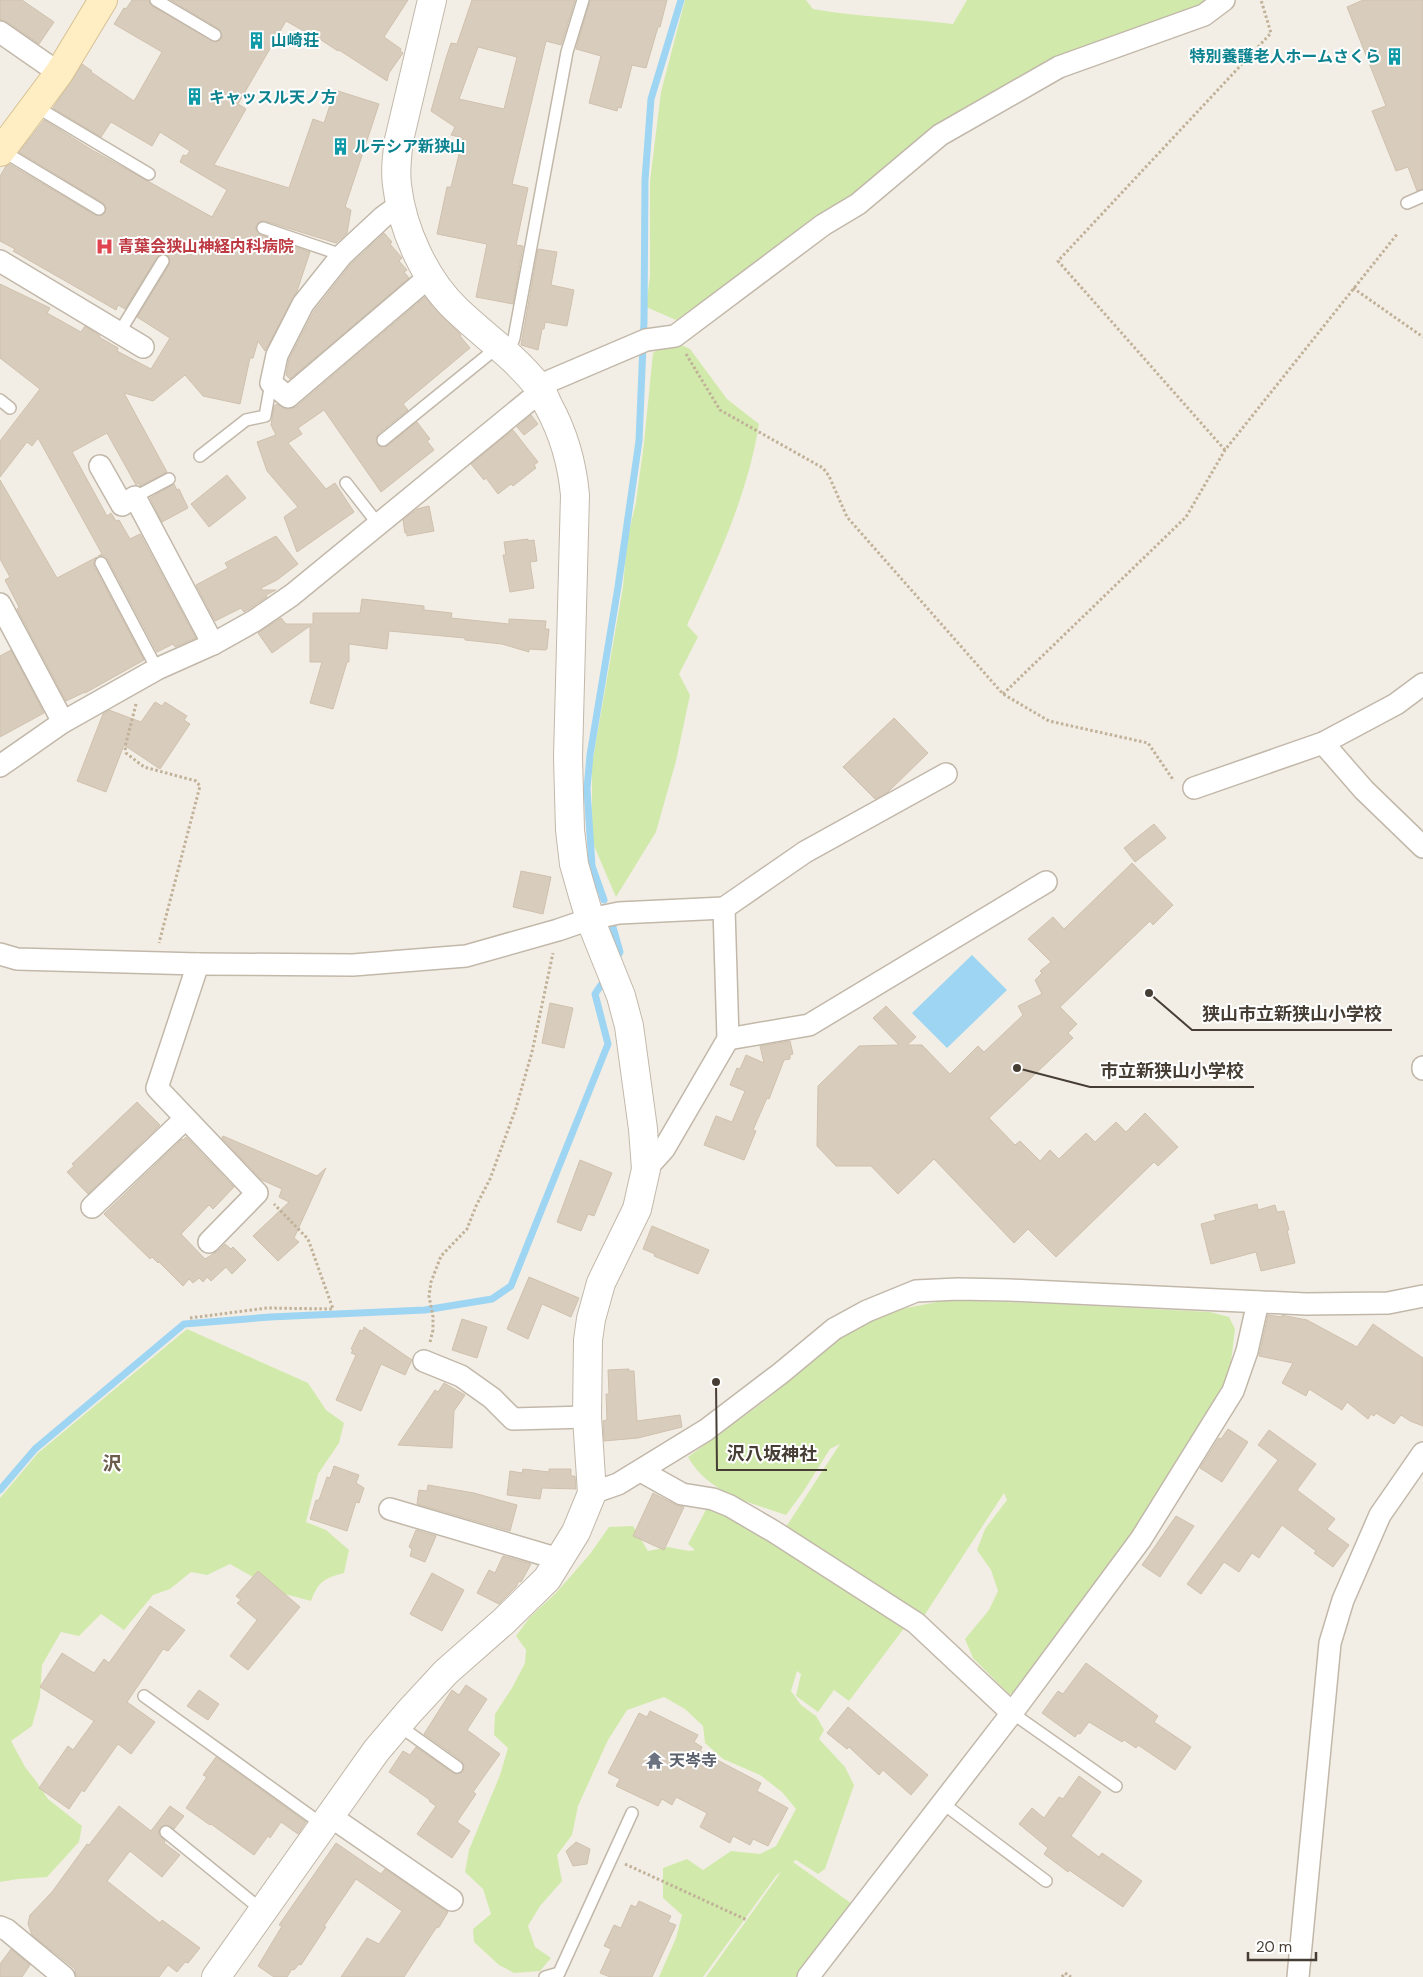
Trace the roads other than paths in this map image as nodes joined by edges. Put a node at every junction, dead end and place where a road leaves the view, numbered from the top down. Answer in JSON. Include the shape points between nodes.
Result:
{"nodes":[{"id":1,"x":103,"y":0,"type":"edge"},
{"id":2,"x":156,"y":0,"type":"edge"},
{"id":3,"x":432,"y":0,"type":"edge"},
{"id":4,"x":583,"y":0,"type":"edge"},
{"id":5,"x":1224,"y":0,"type":"edge"},
{"id":6,"x":0,"y":32,"type":"edge"},
{"id":7,"x":215,"y":35,"type":"dead end"},
{"id":8,"x":59,"y":73,"type":"junction"},
{"id":9,"x":35,"y":106,"type":"junction"},
{"id":10,"x":4,"y":141,"type":"edge"},
{"id":11,"x":149,"y":174,"type":"dead end"},
{"id":12,"x":1423,"y":196,"type":"edge"},
{"id":13,"x":1407,"y":203,"type":"dead end"},
{"id":14,"x":401,"y":204,"type":"junction"},
{"id":15,"x":99,"y":209,"type":"dead end"},
{"id":16,"x":263,"y":228,"type":"dead end"},
{"id":17,"x":342,"y":255,"type":"junction"},
{"id":18,"x":0,"y":261,"type":"edge"},
{"id":19,"x":162,"y":262,"type":"dead end"},
{"id":20,"x":429,"y":277,"type":"junction"},
{"id":21,"x":119,"y":332,"type":"junction"},
{"id":22,"x":143,"y":346,"type":"dead end"},
{"id":23,"x":504,"y":350,"type":"junction"},
{"id":24,"x":271,"y":383,"type":"junction"},
{"id":25,"x":540,"y":388,"type":"junction"},
{"id":26,"x":0,"y":400,"type":"edge"},
{"id":27,"x":10,"y":408,"type":"dead end"},
{"id":28,"x":383,"y":440,"type":"dead end"},
{"id":29,"x":200,"y":456,"type":"dead end"},
{"id":30,"x":100,"y":466,"type":"dead end"},
{"id":31,"x":169,"y":479,"type":"dead end"},
{"id":32,"x":346,"y":483,"type":"dead end"},
{"id":33,"x":136,"y":497,"type":"junction"},
{"id":34,"x":378,"y":524,"type":"junction"},
{"id":35,"x":101,"y":563,"type":"dead end"},
{"id":36,"x":0,"y":604,"type":"edge"},
{"id":37,"x":214,"y":644,"type":"junction"},
{"id":38,"x":158,"y":669,"type":"junction"},
{"id":39,"x":1423,"y":684,"type":"edge"},
{"id":40,"x":63,"y":722,"type":"junction"},
{"id":41,"x":1323,"y":743,"type":"junction"},
{"id":42,"x":0,"y":766,"type":"edge"},
{"id":43,"x":946,"y":774,"type":"dead end"},
{"id":44,"x":1194,"y":788,"type":"road end"},
{"id":45,"x":1423,"y":847,"type":"edge"},
{"id":46,"x":1046,"y":882,"type":"dead end"},
{"id":47,"x":724,"y":908,"type":"junction"},
{"id":48,"x":590,"y":919,"type":"junction"},
{"id":49,"x":0,"y":954,"type":"edge"},
{"id":50,"x":198,"y":964,"type":"junction"},
{"id":51,"x":728,"y":1039,"type":"junction"},
{"id":52,"x":185,"y":1119,"type":"junction"},
{"id":53,"x":646,"y":1169,"type":"junction"},
{"id":54,"x":92,"y":1207,"type":"dead end"},
{"id":55,"x":209,"y":1242,"type":"dead end"},
{"id":56,"x":1423,"y":1296,"type":"edge"},
{"id":57,"x":1258,"y":1302,"type":"junction"},
{"id":58,"x":424,"y":1361,"type":"dead end"},
{"id":59,"x":587,"y":1417,"type":"junction"},
{"id":60,"x":1423,"y":1453,"type":"edge"},
{"id":61,"x":641,"y":1471,"type":"junction"},
{"id":62,"x":592,"y":1493,"type":"junction"},
{"id":63,"x":390,"y":1509,"type":"dead end"},
{"id":64,"x":559,"y":1559,"type":"junction"},
{"id":65,"x":144,"y":1696,"type":"dead end"},
{"id":66,"x":1012,"y":1713,"type":"junction"},
{"id":67,"x":398,"y":1725,"type":"junction"},
{"id":68,"x":457,"y":1767,"type":"dead end"},
{"id":69,"x":1116,"y":1786,"type":"dead end"},
{"id":70,"x":941,"y":1802,"type":"junction"},
{"id":71,"x":632,"y":1813,"type":"dead end"},
{"id":72,"x":327,"y":1820,"type":"junction"},
{"id":73,"x":166,"y":1832,"type":"dead end"},
{"id":74,"x":1046,"y":1881,"type":"dead end"},
{"id":75,"x":452,"y":1900,"type":"dead end"},
{"id":76,"x":263,"y":1911,"type":"junction"},
{"id":77,"x":0,"y":1927,"type":"edge"},
{"id":78,"x":64,"y":1977,"type":"edge"},
{"id":79,"x":216,"y":1977,"type":"edge"},
{"id":80,"x":545,"y":1977,"type":"edge"},
{"id":81,"x":808,"y":1977,"type":"edge"},
{"id":82,"x":1298,"y":1977,"type":"edge"}],
"edges":[{"from":1,"to":8,"type":"main road"},
{"from":2,"to":7,"type":"lane"},
{"from":3,"to":14,"type":"street","via":[[399,140],[396,178]]},
{"from":4,"to":23,"type":"lane","via":[[567,52],[514,338]]},
{"from":5,"to":25,"type":"street","via":[[1204,15],[1059,67],[940,135],[858,204],[823,225],[675,336],[646,340]]},
{"from":6,"to":8,"type":"street"},
{"from":8,"to":9,"type":"main road"},
{"from":9,"to":10,"type":"main road"},
{"from":9,"to":11,"type":"lane"},
{"from":10,"to":15,"type":"lane"},
{"from":12,"to":13,"type":"lane"},
{"from":14,"to":17,"type":"street"},
{"from":14,"to":20,"type":"street","via":[[410,238]]},
{"from":16,"to":17,"type":"lane"},
{"from":17,"to":24,"type":"street","via":[[303,304],[278,355]]},
{"from":18,"to":21,"type":"street"},
{"from":19,"to":21,"type":"lane"},
{"from":20,"to":23,"type":"street","via":[[456,309]]},
{"from":20,"to":24,"type":"street","via":[[288,397]]},
{"from":21,"to":22,"type":"street"},
{"from":23,"to":25,"type":"street"},
{"from":23,"to":28,"type":"lane"},
{"from":24,"to":29,"type":"lane","via":[[265,416],[246,420]]},
{"from":25,"to":34,"type":"street"},
{"from":25,"to":48,"type":"street","via":[[566,443],[575,495],[568,757],[570,830],[574,864]]},
{"from":26,"to":27,"type":"lane"},
{"from":30,"to":33,"type":"street","via":[[122,504]]},
{"from":31,"to":33,"type":"lane"},
{"from":32,"to":34,"type":"lane"},
{"from":33,"to":37,"type":"street"},
{"from":34,"to":37,"type":"street","via":[[292,595]]},
{"from":35,"to":38,"type":"lane"},
{"from":36,"to":40,"type":"street"},
{"from":37,"to":38,"type":"street"},
{"from":38,"to":40,"type":"street"},
{"from":39,"to":41,"type":"street","via":[[1396,704]]},
{"from":40,"to":42,"type":"street"},
{"from":41,"to":44,"type":"street"},
{"from":41,"to":45,"type":"street","via":[[1364,790]]},
{"from":43,"to":47,"type":"street","via":[[805,852]]},
{"from":46,"to":51,"type":"street","via":[[808,1025]]},
{"from":47,"to":48,"type":"street","via":[[619,913]]},
{"from":47,"to":51,"type":"street"},
{"from":48,"to":50,"type":"street","via":[[466,956],[352,965]]},
{"from":48,"to":53,"type":"street","via":[[618,988],[628,1026]]},
{"from":49,"to":50,"type":"street","via":[[17,960]]},
{"from":50,"to":52,"type":"street","via":[[156,1088]]},
{"from":51,"to":53,"type":"street","via":[[664,1149]]},
{"from":52,"to":54,"type":"street"},
{"from":52,"to":55,"type":"street","via":[[257,1193]]},
{"from":53,"to":59,"type":"street","via":[[637,1208],[601,1283],[591,1319]]},
{"from":56,"to":57,"type":"street","via":[[1388,1303]]},
{"from":57,"to":61,"type":"street","via":[[1009,1290],[916,1290],[834,1329],[706,1430]]},
{"from":57,"to":66,"type":"street","via":[[1247,1351],[1233,1391],[1140,1539]]},
{"from":58,"to":59,"type":"street","via":[[461,1376],[514,1419]]},
{"from":59,"to":62,"type":"street"},
{"from":60,"to":82,"type":"street","via":[[1380,1515],[1343,1600],[1330,1643]]},
{"from":61,"to":62,"type":"street"},
{"from":61,"to":66,"type":"street","via":[[682,1494],[713,1499],[730,1506],[916,1623]]},
{"from":62,"to":64,"type":"street","via":[[576,1532]]},
{"from":63,"to":64,"type":"street"},
{"from":64,"to":67,"type":"street","via":[[547,1580],[446,1672]]},
{"from":65,"to":72,"type":"lane"},
{"from":66,"to":69,"type":"lane"},
{"from":66,"to":70,"type":"street"},
{"from":67,"to":68,"type":"lane"},
{"from":67,"to":72,"type":"street"},
{"from":70,"to":74,"type":"lane"},
{"from":70,"to":81,"type":"street"},
{"from":71,"to":80,"type":"lane","via":[[559,1973]]},
{"from":72,"to":75,"type":"street"},
{"from":72,"to":76,"type":"street"},
{"from":73,"to":76,"type":"lane"},
{"from":76,"to":79,"type":"street"},
{"from":77,"to":78,"type":"street"}]}
